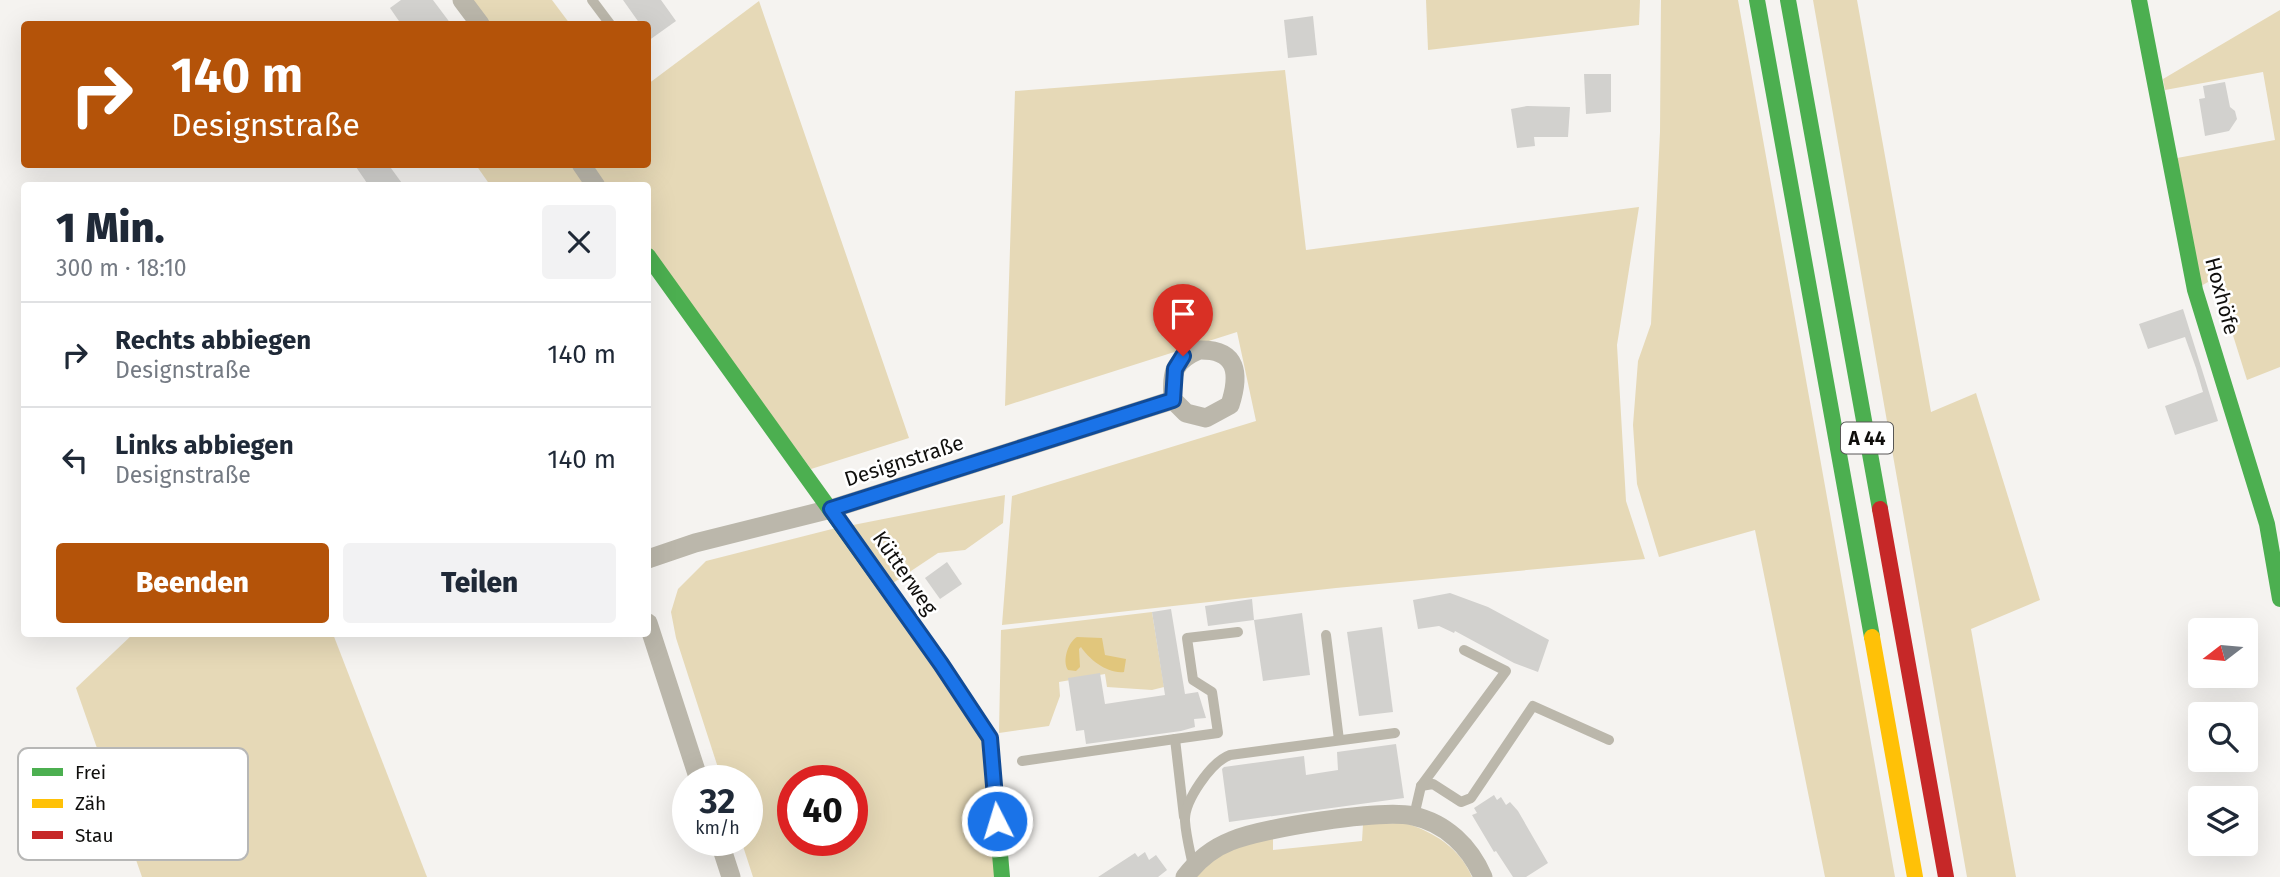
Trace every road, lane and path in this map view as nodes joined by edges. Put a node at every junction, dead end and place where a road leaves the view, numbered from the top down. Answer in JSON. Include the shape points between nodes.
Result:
{"nodes":[{"id":1,"x":462,"y":0,"type":"edge"},
{"id":2,"x":592,"y":0,"type":"edge"},
{"id":3,"x":1757,"y":0,"type":"edge"},
{"id":4,"x":1788,"y":0,"type":"edge"},
{"id":5,"x":2139,"y":0,"type":"edge"},
{"id":6,"x":478,"y":21,"type":"edge"},
{"id":7,"x":608,"y":21,"type":"edge"},
{"id":8,"x":651,"y":260,"type":"edge"},
{"id":9,"x":1173,"y":400,"type":"dead end"},
{"id":10,"x":831,"y":509,"type":"junction"},
{"id":11,"x":651,"y":558,"type":"edge"},
{"id":12,"x":2280,"y":599,"type":"edge"},
{"id":13,"x":651,"y":632,"type":"edge"},
{"id":14,"x":1238,"y":632,"type":"dead end"},
{"id":15,"x":1326,"y":635,"type":"dead end"},
{"id":16,"x":1465,"y":650,"type":"dead end"},
{"id":17,"x":1395,"y":733,"type":"dead end"},
{"id":18,"x":1175,"y":739,"type":"junction"},
{"id":19,"x":1339,"y":740,"type":"junction"},
{"id":20,"x":1609,"y":740,"type":"dead end"},
{"id":21,"x":1022,"y":761,"type":"dead end"},
{"id":22,"x":694,"y":765,"type":"edge"},
{"id":23,"x":1421,"y":786,"type":"junction"},
{"id":24,"x":1414,"y":816,"type":"junction"},
{"id":25,"x":1184,"y":818,"type":"junction"},
{"id":26,"x":724,"y":856,"type":"edge"},
{"id":27,"x":1189,"y":872,"type":"edge"},
{"id":28,"x":731,"y":877,"type":"edge"},
{"id":29,"x":1002,"y":877,"type":"edge"},
{"id":30,"x":1483,"y":877,"type":"edge"},
{"id":31,"x":1915,"y":877,"type":"edge"},
{"id":32,"x":1946,"y":877,"type":"edge"}],
"edges":[{"from":1,"to":6,"type":"street"},
{"from":2,"to":7,"type":"lane"},
{"from":3,"to":31,"type":"main road","number":"A 44"},
{"from":4,"to":32,"type":"main road","number":"A 44"},
{"from":5,"to":12,"type":"main road","name":"Hoxhöfe","via":[[2195,290],[2267,524]]},
{"from":8,"to":10,"type":"main road","name":"Kütterweg"},
{"from":9,"to":10,"type":"street","name":"Designstraße"},
{"from":10,"to":11,"type":"street","name":"Designstraße"},
{"from":10,"to":29,"type":"main road","name":"Kütterweg","via":[[990,738]]},
{"from":13,"to":22,"type":"street"},
{"from":14,"to":18,"type":"lane","via":[[1187,638],[1193,680],[1212,692],[1218,733]]},
{"from":15,"to":19,"type":"lane"},
{"from":16,"to":23,"type":"lane","via":[[1506,671]]},
{"from":17,"to":19,"type":"lane"},
{"from":18,"to":21,"type":"lane"},
{"from":18,"to":25,"type":"lane"},
{"from":19,"to":25,"type":"lane","via":[[1218,759],[1201,780]]},
{"from":20,"to":23,"type":"lane","via":[[1533,706],[1471,798],[1461,802],[1433,784]]},
{"from":23,"to":24,"type":"lane"},
{"from":24,"to":27,"type":"street","via":[[1387,814],[1254,833],[1229,842]]},
{"from":24,"to":30,"type":"street","via":[[1449,832],[1474,855]]},
{"from":25,"to":27,"type":"lane"},
{"from":26,"to":28,"type":"street"}]}
